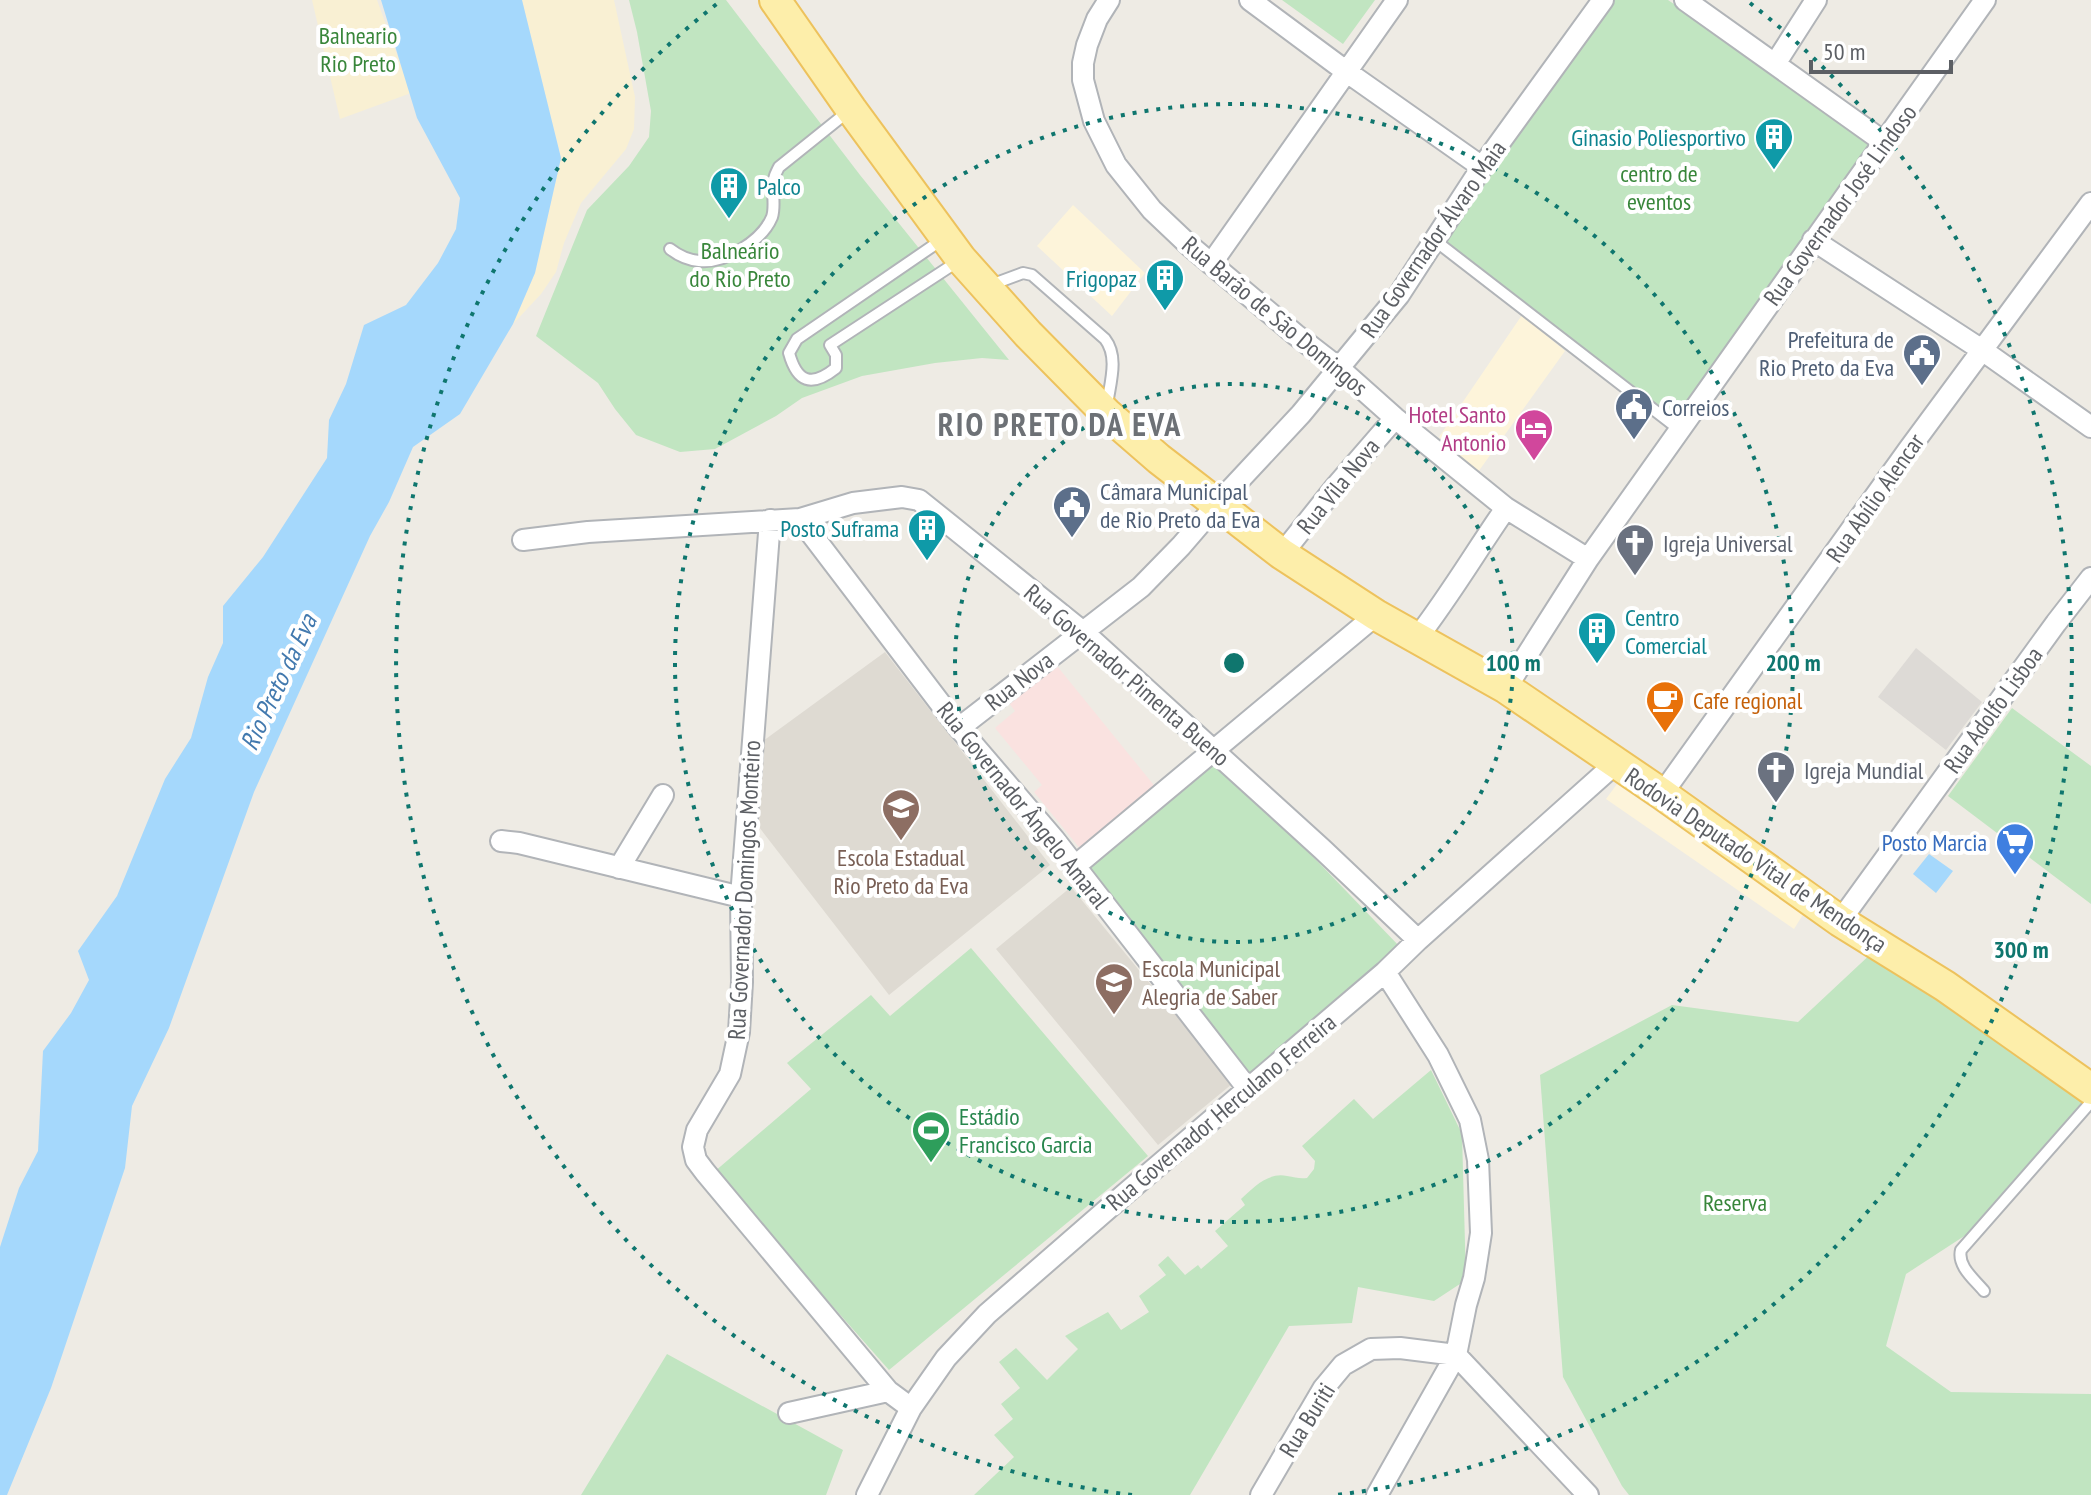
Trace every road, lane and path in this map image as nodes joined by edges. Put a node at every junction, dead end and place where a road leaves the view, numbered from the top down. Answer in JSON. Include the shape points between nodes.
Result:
{"nodes":[{"id":1,"x":775,"y":0,"type":"edge"},
{"id":2,"x":1109,"y":0,"type":"edge"},
{"id":3,"x":1250,"y":0,"type":"edge"},
{"id":4,"x":1397,"y":0,"type":"edge"},
{"id":5,"x":1603,"y":0,"type":"edge"},
{"id":6,"x":1685,"y":0,"type":"edge"},
{"id":7,"x":1816,"y":0,"type":"edge"},
{"id":8,"x":1985,"y":0,"type":"edge"},
{"id":9,"x":1775,"y":64,"type":"junction"},
{"id":10,"x":1347,"y":72,"type":"junction"},
{"id":11,"x":851,"y":109,"type":"junction"},
{"id":12,"x":1884,"y":142,"type":"junction"},
{"id":13,"x":1482,"y":167,"type":"junction"},
{"id":14,"x":2091,"y":203,"type":"edge"},
{"id":15,"x":1433,"y":239,"type":"junction"},
{"id":16,"x":1813,"y":240,"type":"junction"},
{"id":17,"x":953,"y":248,"type":"junction"},
{"id":18,"x":670,"y":249,"type":"dead end"},
{"id":19,"x":1211,"y":264,"type":"junction"},
{"id":20,"x":986,"y":286,"type":"junction"},
{"id":21,"x":1982,"y":350,"type":"junction"},
{"id":22,"x":1340,"y":369,"type":"junction"},
{"id":23,"x":1106,"y":413,"type":"junction"},
{"id":24,"x":1395,"y":418,"type":"junction"},
{"id":25,"x":2091,"y":427,"type":"edge"},
{"id":26,"x":1680,"y":430,"type":"junction"},
{"id":27,"x":1218,"y":503,"type":"junction"},
{"id":28,"x":1506,"y":508,"type":"junction"},
{"id":29,"x":800,"y":519,"type":"junction"},
{"id":30,"x":770,"y":520,"type":"junction"},
{"id":31,"x":523,"y":540,"type":"dead end"},
{"id":32,"x":1282,"y":554,"type":"junction"},
{"id":33,"x":1588,"y":559,"type":"junction"},
{"id":34,"x":2091,"y":578,"type":"edge"},
{"id":35,"x":1376,"y":615,"type":"junction"},
{"id":36,"x":1082,"y":631,"type":"junction"},
{"id":37,"x":1417,"y":638,"type":"junction"},
{"id":38,"x":1506,"y":688,"type":"junction"},
{"id":39,"x":959,"y":728,"type":"junction"},
{"id":40,"x":1215,"y":751,"type":"junction"},
{"id":41,"x":1616,"y":763,"type":"junction"},
{"id":42,"x":1662,"y":794,"type":"junction"},
{"id":43,"x":663,"y":795,"type":"dead end"},
{"id":44,"x":501,"y":841,"type":"dead end"},
{"id":45,"x":1074,"y":867,"type":"junction"},
{"id":46,"x":619,"y":868,"type":"junction"},
{"id":47,"x":741,"y":897,"type":"junction"},
{"id":48,"x":1840,"y":921,"type":"junction"},
{"id":49,"x":1418,"y":940,"type":"junction"},
{"id":50,"x":1385,"y":972,"type":"junction"},
{"id":51,"x":1248,"y":1089,"type":"junction"},
{"id":52,"x":2090,"y":1090,"type":"edge"},
{"id":53,"x":1984,"y":1291,"type":"dead end"},
{"id":54,"x":1456,"y":1355,"type":"junction"},
{"id":55,"x":888,"y":1391,"type":"junction"},
{"id":56,"x":911,"y":1408,"type":"junction"},
{"id":57,"x":789,"y":1413,"type":"dead end"},
{"id":58,"x":867,"y":1495,"type":"edge"},
{"id":59,"x":1261,"y":1495,"type":"edge"},
{"id":60,"x":1377,"y":1495,"type":"edge"},
{"id":61,"x":1588,"y":1495,"type":"edge"}],
"edges":[{"from":1,"to":11,"type":"main road","name":"Rodovia Deputado Vital de Mendonça"},
{"from":2,"to":19,"type":"street","name":"Rua Barão de São Domingos","via":[[1083,63],[1094,121],[1116,165],[1152,210]]},
{"from":3,"to":10,"type":"street"},
{"from":4,"to":10,"type":"street"},
{"from":5,"to":13,"type":"street","name":"Rua Governador Álvaro Maia"},
{"from":6,"to":9,"type":"street"},
{"from":7,"to":9,"type":"street"},
{"from":8,"to":12,"type":"street","name":"Rua Governador José Lindoso"},
{"from":9,"to":12,"type":"street"},
{"from":10,"to":13,"type":"street"},
{"from":10,"to":19,"type":"street"},
{"from":11,"to":17,"type":"main road","name":"Rodovia Deputado Vital de Mendonça"},
{"from":11,"to":18,"type":"lane","via":[[779,167],[774,213],[756,238],[721,259],[701,262]]},
{"from":12,"to":16,"type":"street","name":"Rua Governador José Lindoso"},
{"from":13,"to":15,"type":"street","name":"Rua Governador Álvaro Maia"},
{"from":14,"to":21,"type":"street","name":"Rua Abílio Alencar"},
{"from":15,"to":22,"type":"street","name":"Rua Governador Álvaro Maia","via":[[1399,295]]},
{"from":15,"to":26,"type":"lane"},
{"from":16,"to":21,"type":"street"},
{"from":16,"to":26,"type":"street","name":"Rua Governador José Lindoso"},
{"from":17,"to":17,"type":"lane","via":[[797,339],[789,353],[794,370],[806,379],[822,379],[836,368],[830,345]]},
{"from":17,"to":20,"type":"main road","name":"Rodovia Deputado Vital de Mendonça"},
{"from":19,"to":22,"type":"street","name":"Rua Barão de São Domingos"},
{"from":20,"to":23,"type":"main road","name":"Rodovia Deputado Vital de Mendonça"},
{"from":20,"to":23,"type":"lane","via":[[1023,273],[1032,275],[1105,339],[1113,358]]},
{"from":21,"to":25,"type":"street"},
{"from":21,"to":42,"type":"street","name":"Rua Abílio Alencar"},
{"from":22,"to":24,"type":"street","name":"Rua Barão de São Domingos"},
{"from":22,"to":27,"type":"street","name":"Rua Governador Álvaro Maia"},
{"from":23,"to":27,"type":"main road","name":"Rodovia Deputado Vital de Mendonça"},
{"from":24,"to":28,"type":"street","name":"Rua Barão de São Domingos"},
{"from":24,"to":32,"type":"street","name":"Rua Vila Nova"},
{"from":26,"to":33,"type":"street","name":"Rua Governador José Lindoso"},
{"from":27,"to":32,"type":"main road","name":"Rodovia Deputado Vital de Mendonça"},
{"from":27,"to":36,"type":"street","name":"Rua Nova","via":[[1141,587]]},
{"from":28,"to":33,"type":"street","name":"Rua Barão de São Domingos"},
{"from":28,"to":37,"type":"street"},
{"from":29,"to":30,"type":"street","name":"Rua Governador Pimenta Bueno"},
{"from":29,"to":36,"type":"street","name":"Rua Governador Pimenta Bueno","via":[[853,503],[919,500]]},
{"from":29,"to":39,"type":"street","name":"Rua Governador Ângelo Amaral"},
{"from":30,"to":31,"type":"street","name":"Rua Governador Pimenta Bueno"},
{"from":30,"to":47,"type":"street","name":"Rua Governador Domingos Monteiro"},
{"from":32,"to":35,"type":"main road","name":"Rodovia Deputado Vital de Mendonça"},
{"from":33,"to":38,"type":"street","name":"Rua Governador José Lindoso"},
{"from":34,"to":48,"type":"street","name":"Rua Adolfo Lisboa"},
{"from":35,"to":37,"type":"main road","name":"Rodovia Deputado Vital de Mendonça"},
{"from":35,"to":40,"type":"street"},
{"from":36,"to":39,"type":"street","name":"Rua Nova"},
{"from":36,"to":40,"type":"street","name":"Rua Governador Pimenta Bueno"},
{"from":37,"to":38,"type":"main road","name":"Rodovia Deputado Vital de Mendonça"},
{"from":38,"to":41,"type":"main road","name":"Rodovia Deputado Vital de Mendonça"},
{"from":39,"to":45,"type":"street","name":"Rua Governador Ângelo Amaral"},
{"from":40,"to":45,"type":"street"},
{"from":40,"to":49,"type":"street","name":"Rua Governador Pimenta Bueno"},
{"from":41,"to":42,"type":"main road","name":"Rodovia Deputado Vital de Mendonça"},
{"from":41,"to":49,"type":"street","name":"Rua Governador Herculano Ferreira"},
{"from":42,"to":48,"type":"main road","name":"Rodovia Deputado Vital de Mendonça"},
{"from":43,"to":46,"type":"street"},
{"from":44,"to":46,"type":"street"},
{"from":45,"to":51,"type":"street","name":"Rua Governador Ângelo Amaral"},
{"from":46,"to":47,"type":"street"},
{"from":47,"to":55,"type":"street","name":"Rua Governador Domingos Monteiro","via":[[739,1032],[730,1074],[697,1130],[696,1160]]},
{"from":48,"to":52,"type":"main road","name":"Rodovia Deputado Vital de Mendonça","via":[[1945,986]]},
{"from":49,"to":50,"type":"street","name":"Rua Governador Herculano Ferreira"},
{"from":50,"to":51,"type":"street","name":"Rua Governador Herculano Ferreira"},
{"from":50,"to":54,"type":"street","via":[[1438,1055],[1470,1120],[1478,1160],[1481,1233]]},
{"from":51,"to":56,"type":"street","name":"Rua Governador Herculano Ferreira","via":[[987,1314],[946,1358]]},
{"from":52,"to":53,"type":"lane","via":[[1961,1250],[1961,1263]]},
{"from":54,"to":59,"type":"street","name":"Rua Buriti","via":[[1371,1349],[1343,1365],[1323,1389]]},
{"from":54,"to":60,"type":"street"},
{"from":54,"to":61,"type":"street"},
{"from":55,"to":56,"type":"street","name":"Rua Governador Domingos Monteiro"},
{"from":55,"to":57,"type":"street"},
{"from":56,"to":58,"type":"street","name":"Rua Governador Herculano Ferreira"}]}
